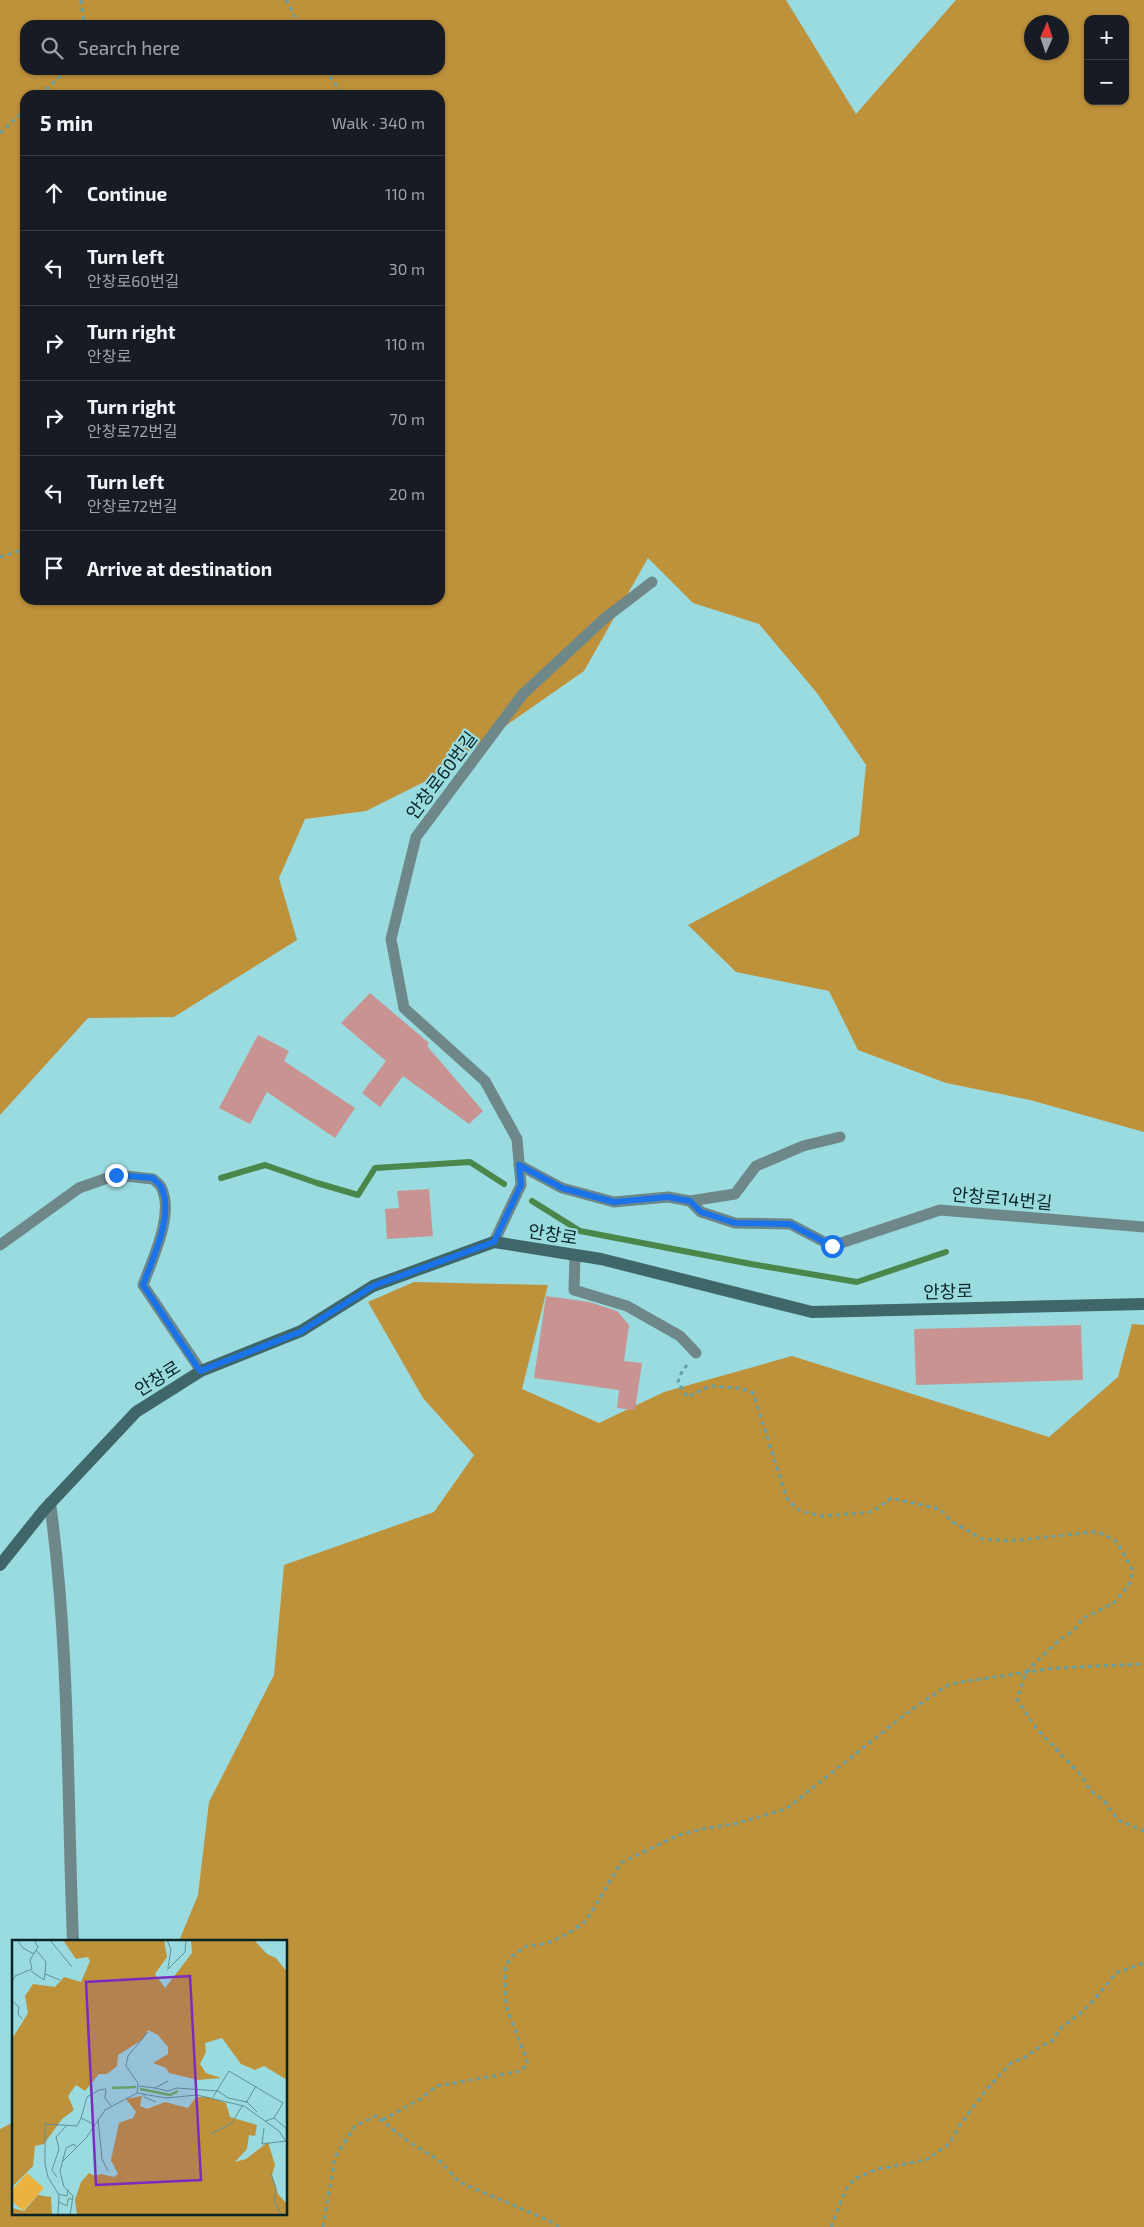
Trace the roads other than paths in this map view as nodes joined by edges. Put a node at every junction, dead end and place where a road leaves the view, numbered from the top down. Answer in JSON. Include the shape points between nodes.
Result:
{"nodes":[{"id":1,"x":652,"y":582,"type":"dead end"},
{"id":2,"x":840,"y":1137,"type":"dead end"},
{"id":3,"x":519,"y":1165,"type":"junction"},
{"id":4,"x":690,"y":1201,"type":"junction"},
{"id":5,"x":1144,"y":1227,"type":"edge"},
{"id":6,"x":494,"y":1242,"type":"junction"},
{"id":7,"x":0,"y":1245,"type":"edge"},
{"id":8,"x":575,"y":1255,"type":"junction"},
{"id":9,"x":1144,"y":1304,"type":"edge"},
{"id":10,"x":696,"y":1353,"type":"road end"},
{"id":11,"x":200,"y":1371,"type":"junction"},
{"id":12,"x":50,"y":1503,"type":"junction"},
{"id":13,"x":0,"y":1564,"type":"edge"},
{"id":14,"x":73,"y":1940,"type":"edge"}],
"edges":[{"from":1,"to":3,"type":"lane","name":"안창로60번길","via":[[604,618],[522,695],[416,837],[391,939],[404,1008],[485,1081],[517,1140]]},
{"from":2,"to":4,"type":"lane","via":[[803,1146],[756,1166],[735,1194]]},
{"from":3,"to":4,"type":"lane","via":[[562,1188],[614,1202],[668,1197]]},
{"from":3,"to":6,"type":"lane","name":"안창로60번길","via":[[521,1185]]},
{"from":4,"to":5,"type":"lane","name":"안창로14번길","via":[[701,1212],[735,1223],[790,1224],[832,1246],[940,1210]]},
{"from":6,"to":8,"type":"street","name":"안창로"},
{"from":6,"to":11,"type":"street","name":"안창로","via":[[373,1286],[300,1332]]},
{"from":7,"to":11,"type":"lane","via":[[78,1188],[116,1175],[153,1178],[161,1187],[165,1204],[162,1232],[143,1285]]},
{"from":8,"to":9,"type":"street","name":"안창로","via":[[812,1312]]},
{"from":8,"to":10,"type":"lane","via":[[574,1290],[627,1306],[680,1336]]},
{"from":11,"to":12,"type":"street","name":"안창로","via":[[136,1412]]},
{"from":12,"to":13,"type":"street","name":"안창로"},
{"from":12,"to":14,"type":"street","via":[[59,1567]]}]}
